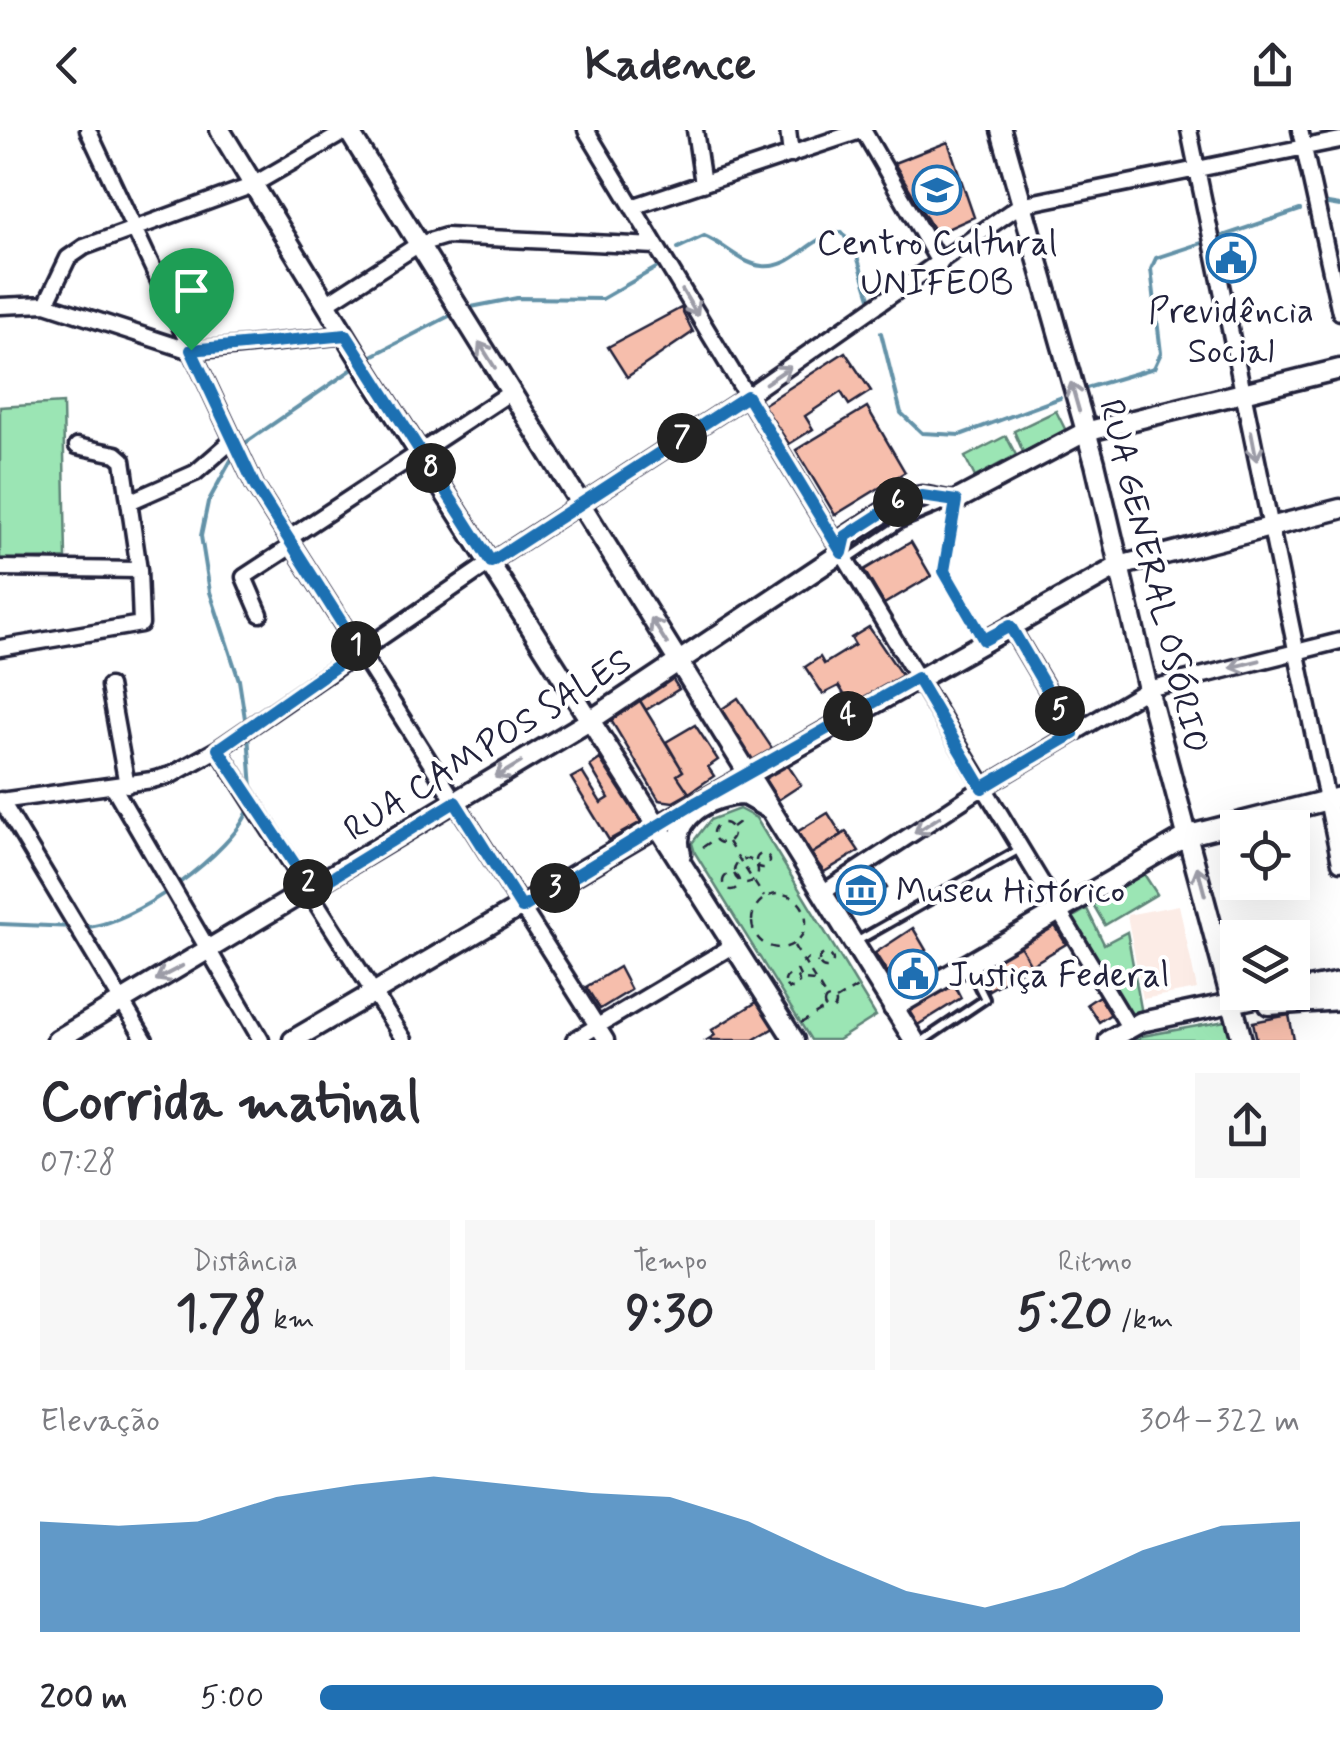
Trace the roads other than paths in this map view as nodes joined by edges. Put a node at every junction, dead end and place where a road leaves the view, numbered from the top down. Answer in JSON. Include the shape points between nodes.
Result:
{"nodes":[{"id":1,"x":88,"y":130,"type":"edge"},
{"id":2,"x":220,"y":130,"type":"edge"},
{"id":3,"x":348,"y":130,"type":"edge"},
{"id":4,"x":586,"y":130,"type":"edge"},
{"id":5,"x":695,"y":130,"type":"edge"},
{"id":6,"x":788,"y":130,"type":"edge"},
{"id":7,"x":863,"y":130,"type":"edge"},
{"id":8,"x":1001,"y":130,"type":"edge"},
{"id":9,"x":1189,"y":130,"type":"edge"},
{"id":10,"x":1300,"y":130,"type":"edge"},
{"id":11,"x":1340,"y":140,"type":"edge"},
{"id":12,"x":1303,"y":148,"type":"junction"},
{"id":13,"x":792,"y":154,"type":"junction"},
{"id":14,"x":1197,"y":168,"type":"junction"},
{"id":15,"x":703,"y":184,"type":"junction"},
{"id":16,"x":251,"y":186,"type":"junction"},
{"id":17,"x":1020,"y":205,"type":"junction"},
{"id":18,"x":632,"y":207,"type":"junction"},
{"id":19,"x":132,"y":228,"type":"junction"},
{"id":20,"x":419,"y":244,"type":"junction"},
{"id":21,"x":656,"y":246,"type":"junction"},
{"id":22,"x":940,"y":264,"type":"junction"},
{"id":23,"x":46,"y":304,"type":"junction"},
{"id":24,"x":326,"y":304,"type":"junction"},
{"id":25,"x":0,"y":306,"type":"edge"},
{"id":26,"x":1340,"y":312,"type":"edge"},
{"id":27,"x":350,"y":342,"type":"junction"},
{"id":28,"x":191,"y":350,"type":"junction"},
{"id":29,"x":1340,"y":369,"type":"edge"},
{"id":30,"x":1243,"y":390,"type":"junction"},
{"id":31,"x":511,"y":392,"type":"junction"},
{"id":32,"x":747,"y":396,"type":"junction"},
{"id":33,"x":1085,"y":432,"type":"junction"},
{"id":34,"x":77,"y":446,"type":"dead end"},
{"id":35,"x":236,"y":447,"type":"junction"},
{"id":36,"x":420,"y":451,"type":"junction"},
{"id":37,"x":130,"y":502,"type":"junction"},
{"id":38,"x":954,"y":502,"type":"junction"},
{"id":39,"x":580,"y":504,"type":"junction"},
{"id":40,"x":1340,"y":509,"type":"edge"},
{"id":41,"x":1270,"y":527,"type":"junction"},
{"id":42,"x":290,"y":542,"type":"junction"},
{"id":43,"x":846,"y":560,"type":"junction"},
{"id":44,"x":491,"y":562,"type":"junction"},
{"id":45,"x":1119,"y":566,"type":"junction"},
{"id":46,"x":0,"y":568,"type":"edge"},
{"id":47,"x":139,"y":570,"type":"junction"},
{"id":48,"x":944,"y":571,"type":"road end"},
{"id":49,"x":260,"y":614,"type":"dead end"},
{"id":50,"x":1010,"y":626,"type":"junction"},
{"id":51,"x":1340,"y":641,"type":"edge"},
{"id":52,"x":0,"y":648,"type":"edge"},
{"id":53,"x":359,"y":650,"type":"junction"},
{"id":54,"x":1295,"y":652,"type":"junction"},
{"id":55,"x":679,"y":663,"type":"junction"},
{"id":56,"x":917,"y":678,"type":"junction"},
{"id":57,"x":109,"y":686,"type":"dead end"},
{"id":58,"x":1148,"y":688,"type":"junction"},
{"id":59,"x":591,"y":720,"type":"junction"},
{"id":60,"x":1073,"y":734,"type":"junction"},
{"id":61,"x":218,"y":749,"type":"junction"},
{"id":62,"x":748,"y":773,"type":"junction"},
{"id":63,"x":121,"y":787,"type":"junction"},
{"id":64,"x":982,"y":788,"type":"junction"},
{"id":65,"x":1333,"y":799,"type":"edge"},
{"id":66,"x":0,"y":800,"type":"edge"},
{"id":67,"x":455,"y":802,"type":"junction"},
{"id":68,"x":771,"y":812,"type":"junction"},
{"id":69,"x":658,"y":826,"type":"junction"},
{"id":70,"x":1189,"y":835,"type":"junction"},
{"id":71,"x":1020,"y":850,"type":"junction"},
{"id":72,"x":1340,"y":863,"type":"edge"},
{"id":73,"x":684,"y":868,"type":"junction"},
{"id":74,"x":312,"y":890,"type":"junction"},
{"id":75,"x":815,"y":898,"type":"junction"},
{"id":76,"x":522,"y":908,"type":"junction"},
{"id":77,"x":1058,"y":911,"type":"junction"},
{"id":78,"x":741,"y":943,"type":"junction"},
{"id":79,"x":846,"y":948,"type":"junction"},
{"id":80,"x":210,"y":952,"type":"junction"},
{"id":81,"x":1220,"y":961,"type":"edge"},
{"id":82,"x":968,"y":964,"type":"junction"},
{"id":83,"x":1340,"y":982,"type":"edge"},
{"id":84,"x":1310,"y":988,"type":"edge"},
{"id":85,"x":374,"y":993,"type":"junction"},
{"id":86,"x":120,"y":1000,"type":"junction"},
{"id":87,"x":1340,"y":1000,"type":"edge"},
{"id":88,"x":1310,"y":1002,"type":"edge"},
{"id":89,"x":893,"y":1008,"type":"junction"},
{"id":90,"x":1220,"y":1008,"type":"edge"},
{"id":91,"x":1232,"y":1010,"type":"edge"},
{"id":92,"x":598,"y":1026,"type":"junction"},
{"id":93,"x":1130,"y":1027,"type":"junction"},
{"id":94,"x":797,"y":1032,"type":"edge"},
{"id":95,"x":57,"y":1040,"type":"edge"},
{"id":96,"x":144,"y":1040,"type":"edge"},
{"id":97,"x":261,"y":1040,"type":"edge"},
{"id":98,"x":293,"y":1040,"type":"edge"},
{"id":99,"x":404,"y":1040,"type":"edge"},
{"id":100,"x":574,"y":1040,"type":"edge"},
{"id":101,"x":606,"y":1040,"type":"edge"},
{"id":102,"x":914,"y":1040,"type":"edge"},
{"id":103,"x":924,"y":1040,"type":"edge"},
{"id":104,"x":1109,"y":1040,"type":"edge"},
{"id":105,"x":1242,"y":1040,"type":"edge"}],
"edges":[{"from":1,"to":19,"type":"street"},
{"from":2,"to":16,"type":"main road"},
{"from":3,"to":16,"type":"street"},
{"from":3,"to":20,"type":"main road"},
{"from":4,"to":18,"type":"street"},
{"from":5,"to":15,"type":"street"},
{"from":6,"to":13,"type":"street"},
{"from":7,"to":13,"type":"street"},
{"from":7,"to":22,"type":"street"},
{"from":8,"to":17,"type":"main road","name":"RUA GENERAL OSÓRIO"},
{"from":9,"to":14,"type":"street"},
{"from":10,"to":12,"type":"street"},
{"from":11,"to":12,"type":"street"},
{"from":12,"to":14,"type":"street"},
{"from":12,"to":26,"type":"street"},
{"from":13,"to":15,"type":"street"},
{"from":14,"to":17,"type":"street"},
{"from":14,"to":30,"type":"street"},
{"from":15,"to":18,"type":"street"},
{"from":16,"to":19,"type":"street"},
{"from":16,"to":24,"type":"main road"},
{"from":17,"to":22,"type":"street"},
{"from":33,"to":17,"type":"main road","name":"RUA GENERAL OSÓRIO","one_way":true},
{"from":18,"to":21,"type":"street"},
{"from":19,"to":23,"type":"street","via":[[68,258]]},
{"from":19,"to":28,"type":"street"},
{"from":20,"to":21,"type":"street","via":[[446,236]]},
{"from":20,"to":24,"type":"street"},
{"from":31,"to":20,"type":"main road","one_way":true},
{"from":21,"to":32,"type":"street","one_way":true},
{"from":32,"to":22,"type":"street","one_way":true},
{"from":23,"to":25,"type":"street"},
{"from":23,"to":28,"type":"street"},
{"from":24,"to":27,"type":"main road"},
{"from":27,"to":28,"type":"street"},
{"from":27,"to":36,"type":"main road"},
{"from":28,"to":35,"type":"street"},
{"from":29,"to":30,"type":"main road"},
{"from":30,"to":33,"type":"main road"},
{"from":30,"to":41,"type":"street","one_way":true},
{"from":31,"to":36,"type":"street"},
{"from":31,"to":39,"type":"main road"},
{"from":32,"to":39,"type":"street"},
{"from":32,"to":43,"type":"street"},
{"from":33,"to":38,"type":"main road"},
{"from":33,"to":45,"type":"main road","name":"RUA GENERAL OSÓRIO"},
{"from":34,"to":37,"type":"street","via":[[120,456]]},
{"from":35,"to":37,"type":"street"},
{"from":35,"to":42,"type":"street"},
{"from":36,"to":42,"type":"street"},
{"from":36,"to":44,"type":"main road"},
{"from":37,"to":47,"type":"street"},
{"from":38,"to":43,"type":"main road","name":"RUA CAMPOS SALES","via":[[902,500],[846,536]]},
{"from":38,"to":48,"type":"lane"},
{"from":39,"to":44,"type":"street"},
{"from":55,"to":39,"type":"main road","one_way":true},
{"from":40,"to":41,"type":"main road"},
{"from":41,"to":45,"type":"main road"},
{"from":41,"to":54,"type":"street"},
{"from":42,"to":49,"type":"street","via":[[244,576]]},
{"from":42,"to":53,"type":"street"},
{"from":43,"to":55,"type":"main road","name":"RUA CAMPOS SALES"},
{"from":43,"to":56,"type":"street"},
{"from":44,"to":53,"type":"street"},
{"from":44,"to":59,"type":"main road"},
{"from":45,"to":50,"type":"main road"},
{"from":45,"to":58,"type":"main road","name":"RUA GENERAL OSÓRIO"},
{"from":46,"to":47,"type":"street"},
{"from":47,"to":52,"type":"street","via":[[144,616],[134,628]]},
{"from":50,"to":56,"type":"main road"},
{"from":50,"to":60,"type":"street"},
{"from":51,"to":54,"type":"street"},
{"from":53,"to":61,"type":"street"},
{"from":53,"to":67,"type":"street"},
{"from":54,"to":58,"type":"street","one_way":true},
{"from":54,"to":65,"type":"street"},
{"from":55,"to":59,"type":"main road","name":"RUA CAMPOS SALES"},
{"from":55,"to":62,"type":"main road"},
{"from":56,"to":62,"type":"main road"},
{"from":56,"to":64,"type":"street"},
{"from":57,"to":63,"type":"street"},
{"from":58,"to":60,"type":"street"},
{"from":58,"to":70,"type":"main road","name":"RUA GENERAL OSÓRIO"},
{"from":59,"to":67,"type":"main road","name":"RUA CAMPOS SALES","one_way":true},
{"from":59,"to":69,"type":"main road"},
{"from":60,"to":64,"type":"street"},
{"from":61,"to":63,"type":"street","via":[[171,775]]},
{"from":61,"to":74,"type":"street"},
{"from":62,"to":68,"type":"main road"},
{"from":62,"to":69,"type":"main road"},
{"from":63,"to":66,"type":"street"},
{"from":63,"to":80,"type":"street"},
{"from":64,"to":71,"type":"street"},
{"from":64,"to":75,"type":"street","one_way":true},
{"from":65,"to":70,"type":"main road"},
{"from":65,"to":72,"type":"street"},
{"from":66,"to":86,"type":"street"},
{"from":67,"to":74,"type":"main road","name":"RUA CAMPOS SALES"},
{"from":67,"to":76,"type":"street"},
{"from":68,"to":73,"type":"main road","via":[[744,795],[711,802],[689,816],[678,833]]},
{"from":68,"to":75,"type":"main road"},
{"from":69,"to":73,"type":"main road"},
{"from":69,"to":76,"type":"main road"},
{"from":70,"to":77,"type":"main road"},
{"from":81,"to":70,"type":"main road","name":"RUA GENERAL OSÓRIO","one_way":true},
{"from":71,"to":77,"type":"street"},
{"from":71,"to":79,"type":"lane"},
{"from":73,"to":78,"type":"main road"},
{"from":74,"to":80,"type":"main road","name":"RUA CAMPOS SALES"},
{"from":74,"to":85,"type":"street"},
{"from":75,"to":79,"type":"main road"},
{"from":76,"to":85,"type":"main road"},
{"from":76,"to":92,"type":"street"},
{"from":77,"to":82,"type":"main road"},
{"from":77,"to":93,"type":"street"},
{"from":78,"to":92,"type":"street"},
{"from":78,"to":94,"type":"main road"},
{"from":79,"to":89,"type":"main road"},
{"from":80,"to":86,"type":"main road","name":"RUA CAMPOS SALES","one_way":true},
{"from":80,"to":97,"type":"street"},
{"from":82,"to":89,"type":"main road"},
{"from":82,"to":103,"type":"lane","via":[[985,999]]},
{"from":83,"to":84,"type":"main road"},
{"from":85,"to":98,"type":"main road"},
{"from":85,"to":99,"type":"street"},
{"from":86,"to":95,"type":"main road","name":"RUA CAMPOS SALES"},
{"from":86,"to":96,"type":"street"},
{"from":87,"to":88,"type":"main road"},
{"from":89,"to":102,"type":"main road"},
{"from":90,"to":93,"type":"main road"},
{"from":91,"to":105,"type":"main road","name":"RUA GENERAL OSÓRIO"},
{"from":92,"to":100,"type":"street"},
{"from":92,"to":101,"type":"street"},
{"from":93,"to":104,"type":"main road"}]}
